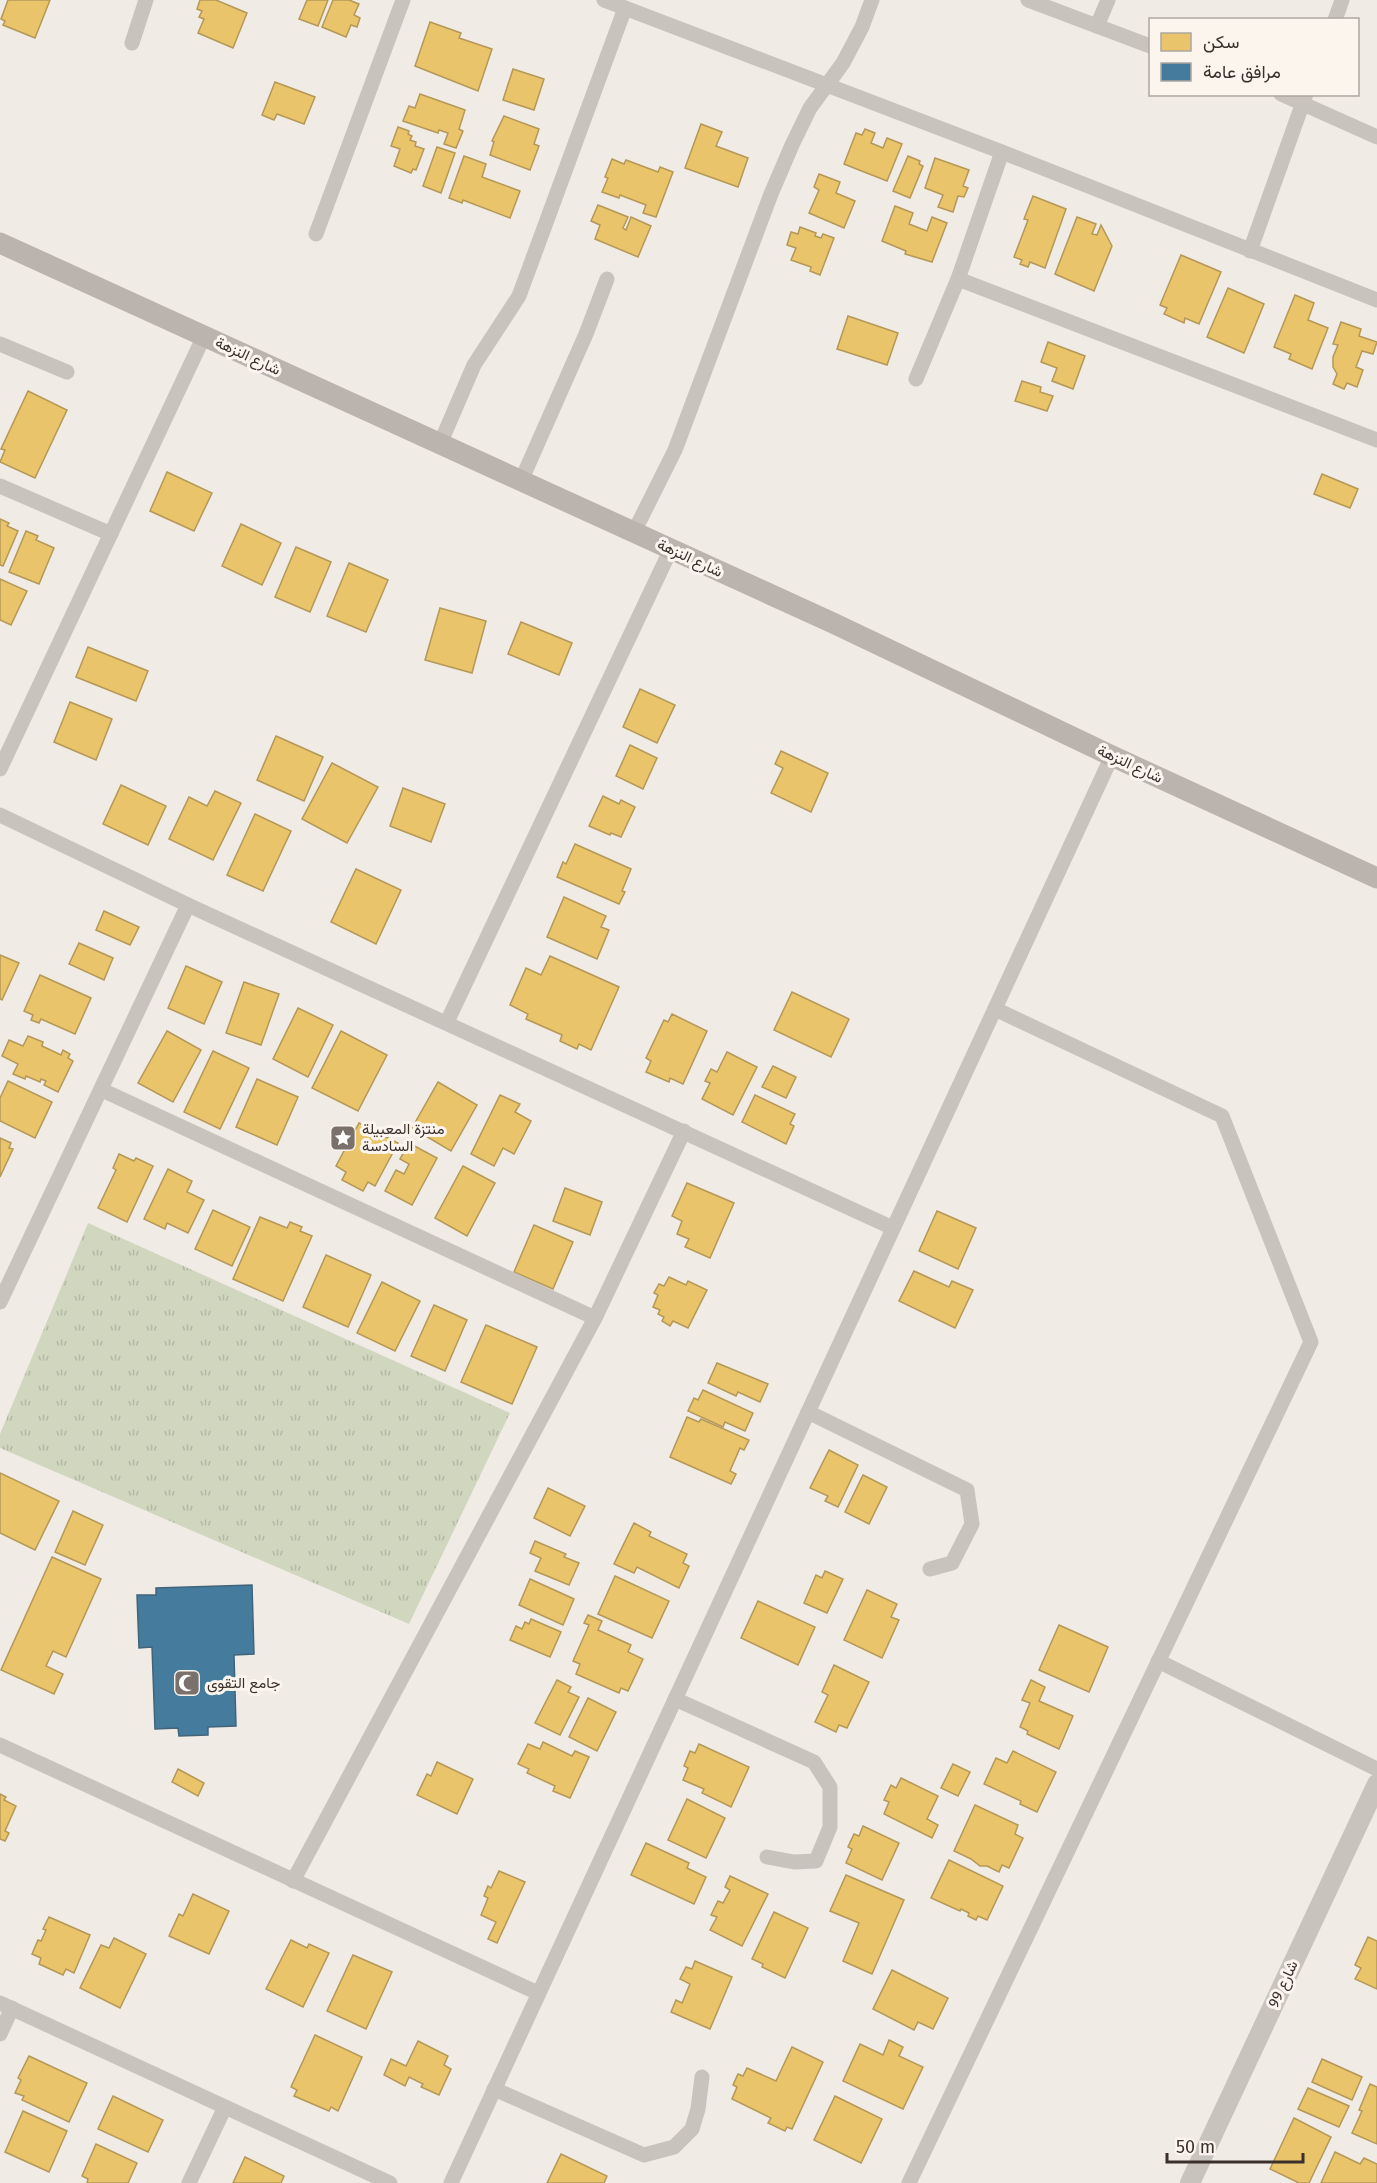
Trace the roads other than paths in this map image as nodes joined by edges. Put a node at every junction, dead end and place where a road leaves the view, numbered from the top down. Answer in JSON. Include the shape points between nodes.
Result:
{"nodes":[{"id":1,"x":146,"y":0,"type":"edge"},
{"id":2,"x":404,"y":0,"type":"edge"},
{"id":3,"x":604,"y":0,"type":"edge"},
{"id":4,"x":872,"y":0,"type":"edge"},
{"id":5,"x":1028,"y":0,"type":"edge"},
{"id":6,"x":1108,"y":0,"type":"edge"},
{"id":7,"x":1342,"y":0,"type":"edge"},
{"id":8,"x":625,"y":8,"type":"junction"},
{"id":9,"x":1336,"y":18,"type":"edge"},
{"id":10,"x":1097,"y":26,"type":"junction"},
{"id":11,"x":132,"y":43,"type":"dead end"},
{"id":12,"x":1149,"y":46,"type":"edge"},
{"id":13,"x":826,"y":85,"type":"junction"},
{"id":14,"x":1305,"y":99,"type":"edge"},
{"id":15,"x":1377,"y":137,"type":"edge"},
{"id":16,"x":1002,"y":152,"type":"junction"},
{"id":17,"x":316,"y":234,"type":"dead end"},
{"id":18,"x":0,"y":243,"type":"edge"},
{"id":19,"x":1250,"y":251,"type":"junction"},
{"id":20,"x":607,"y":279,"type":"dead end"},
{"id":21,"x":958,"y":279,"type":"junction"},
{"id":22,"x":1377,"y":300,"type":"edge"},
{"id":23,"x":204,"y":336,"type":"junction"},
{"id":24,"x":0,"y":344,"type":"edge"},
{"id":25,"x":67,"y":372,"type":"dead end"},
{"id":26,"x":916,"y":379,"type":"dead end"},
{"id":27,"x":1377,"y":440,"type":"edge"},
{"id":28,"x":440,"y":444,"type":"junction"},
{"id":29,"x":521,"y":481,"type":"junction"},
{"id":30,"x":0,"y":486,"type":"edge"},
{"id":31,"x":634,"y":532,"type":"junction"},
{"id":32,"x":111,"y":534,"type":"junction"},
{"id":33,"x":671,"y":549,"type":"junction"},
{"id":34,"x":1112,"y":756,"type":"junction"},
{"id":35,"x":0,"y":769,"type":"edge"},
{"id":36,"x":0,"y":815,"type":"edge"},
{"id":37,"x":1377,"y":878,"type":"edge"},
{"id":38,"x":188,"y":905,"type":"junction"},
{"id":39,"x":995,"y":1009,"type":"junction"},
{"id":40,"x":447,"y":1022,"type":"junction"},
{"id":41,"x":102,"y":1090,"type":"junction"},
{"id":42,"x":684,"y":1131,"type":"junction"},
{"id":43,"x":893,"y":1228,"type":"junction"},
{"id":44,"x":0,"y":1302,"type":"edge"},
{"id":45,"x":595,"y":1318,"type":"junction"},
{"id":46,"x":808,"y":1412,"type":"junction"},
{"id":47,"x":930,"y":1569,"type":"dead end"},
{"id":48,"x":1158,"y":1661,"type":"junction"},
{"id":49,"x":675,"y":1699,"type":"junction"},
{"id":50,"x":0,"y":1745,"type":"edge"},
{"id":51,"x":1377,"y":1769,"type":"edge"},
{"id":52,"x":1377,"y":1784,"type":"edge"},
{"id":53,"x":767,"y":1857,"type":"dead end"},
{"id":54,"x":293,"y":1881,"type":"junction"},
{"id":55,"x":538,"y":1993,"type":"junction"},
{"id":56,"x":6,"y":2006,"type":"edge"},
{"id":57,"x":0,"y":2034,"type":"edge"},
{"id":58,"x":702,"y":2077,"type":"dead end"},
{"id":59,"x":494,"y":2089,"type":"junction"},
{"id":60,"x":225,"y":2107,"type":"junction"},
{"id":61,"x":189,"y":2183,"type":"edge"},
{"id":62,"x":390,"y":2183,"type":"edge"},
{"id":63,"x":451,"y":2183,"type":"edge"},
{"id":64,"x":909,"y":2183,"type":"edge"},
{"id":65,"x":1190,"y":2183,"type":"edge"}],
"edges":[{"from":1,"to":11,"type":"street"},
{"from":2,"to":17,"type":"street"},
{"from":3,"to":8,"type":"street"},
{"from":4,"to":13,"type":"street","via":[[843,63]]},
{"from":5,"to":10,"type":"street"},
{"from":6,"to":10,"type":"street"},
{"from":7,"to":9,"type":"street"},
{"from":8,"to":13,"type":"street"},
{"from":8,"to":28,"type":"street","via":[[519,296],[474,365]]},
{"from":10,"to":12,"type":"street"},
{"from":13,"to":16,"type":"street"},
{"from":13,"to":31,"type":"street","via":[[810,108],[771,194],[675,450]]},
{"from":14,"to":15,"type":"street"},
{"from":14,"to":19,"type":"street"},
{"from":16,"to":19,"type":"street"},
{"from":16,"to":21,"type":"street"},
{"from":18,"to":23,"type":"main road","name":"شارع النزهة"},
{"from":19,"to":22,"type":"street"},
{"from":20,"to":29,"type":"street"},
{"from":21,"to":26,"type":"street"},
{"from":21,"to":27,"type":"street"},
{"from":23,"to":28,"type":"main road","name":"شارع النزهة"},
{"from":23,"to":32,"type":"street"},
{"from":24,"to":25,"type":"street"},
{"from":28,"to":29,"type":"main road","name":"شارع النزهة"},
{"from":29,"to":31,"type":"main road","name":"شارع النزهة"},
{"from":30,"to":32,"type":"street"},
{"from":31,"to":33,"type":"main road","name":"شارع النزهة"},
{"from":32,"to":35,"type":"street"},
{"from":33,"to":34,"type":"main road","name":"شارع النزهة"},
{"from":33,"to":40,"type":"street"},
{"from":34,"to":37,"type":"main road","name":"شارع النزهة"},
{"from":34,"to":39,"type":"street"},
{"from":36,"to":38,"type":"street"},
{"from":38,"to":40,"type":"street"},
{"from":38,"to":41,"type":"street"},
{"from":39,"to":43,"type":"street"},
{"from":39,"to":48,"type":"street","via":[[1222,1116],[1311,1342]]},
{"from":40,"to":42,"type":"street"},
{"from":41,"to":44,"type":"street"},
{"from":41,"to":45,"type":"street"},
{"from":42,"to":43,"type":"street"},
{"from":42,"to":45,"type":"street"},
{"from":43,"to":46,"type":"street"},
{"from":45,"to":54,"type":"street"},
{"from":46,"to":47,"type":"street","via":[[967,1490],[972,1524],[952,1563]]},
{"from":46,"to":49,"type":"street"},
{"from":48,"to":51,"type":"street"},
{"from":48,"to":64,"type":"street"},
{"from":49,"to":53,"type":"street","via":[[814,1762],[830,1787],[830,1827],[816,1861]]},
{"from":49,"to":55,"type":"street"},
{"from":50,"to":54,"type":"street"},
{"from":52,"to":65,"type":"street","name":"شارع 99"},
{"from":54,"to":55,"type":"street"},
{"from":55,"to":59,"type":"street"},
{"from":56,"to":57,"type":"street"},
{"from":56,"to":60,"type":"street"},
{"from":58,"to":59,"type":"street","via":[[692,2129],[674,2147],[644,2155]]},
{"from":59,"to":63,"type":"street"},
{"from":60,"to":61,"type":"street"},
{"from":60,"to":62,"type":"street"}]}
